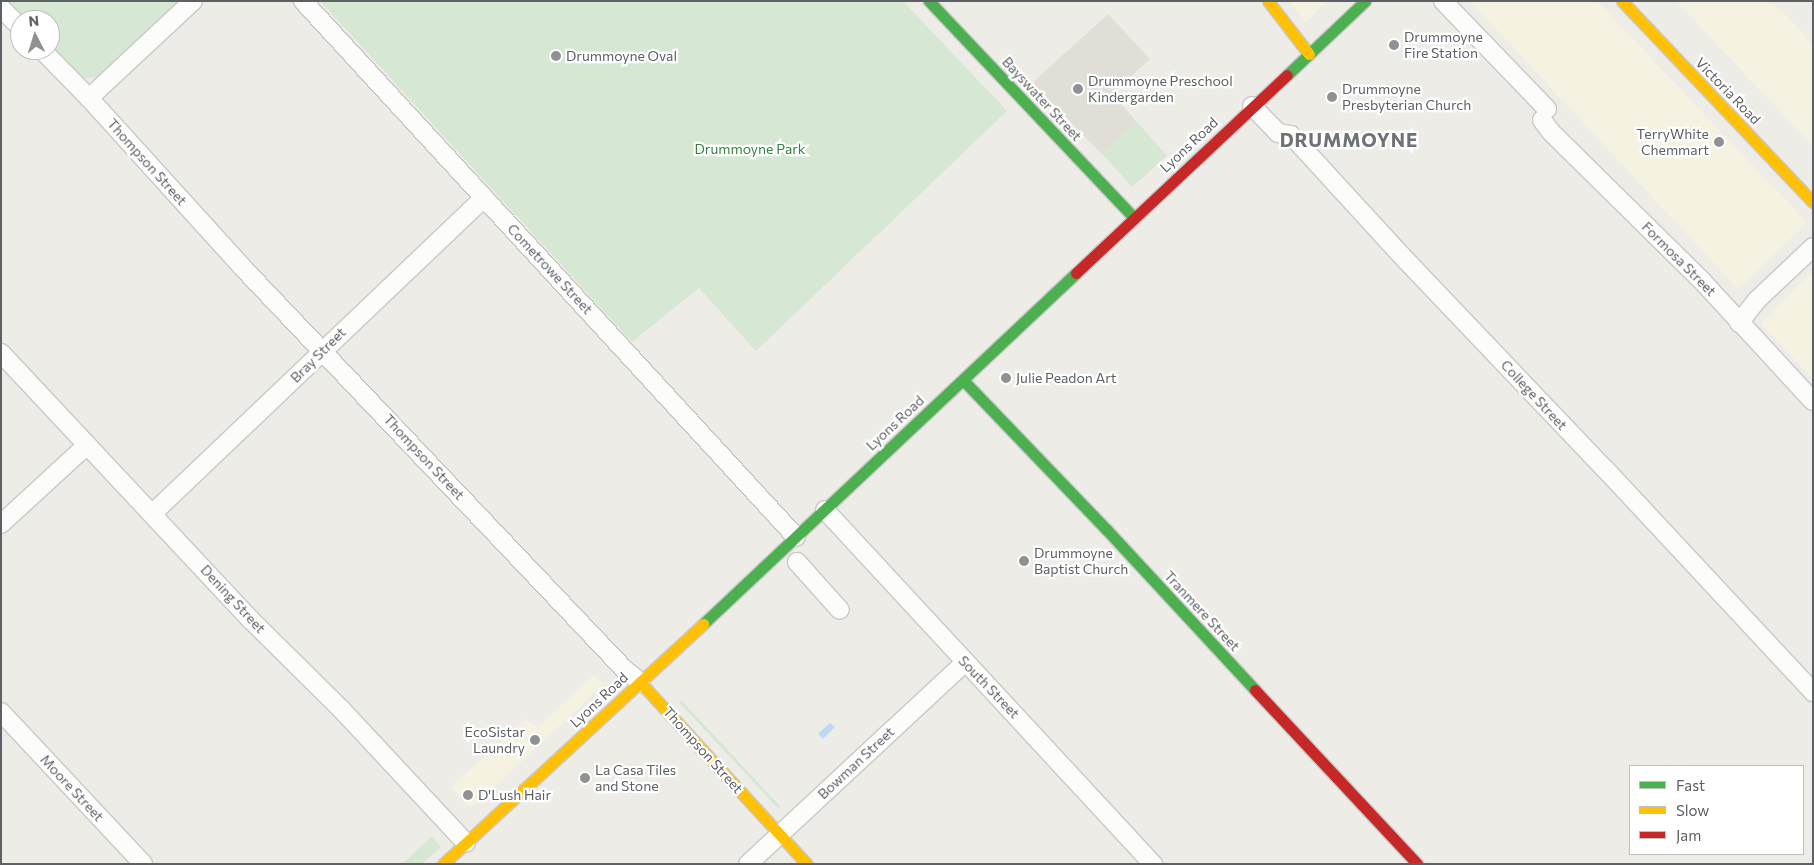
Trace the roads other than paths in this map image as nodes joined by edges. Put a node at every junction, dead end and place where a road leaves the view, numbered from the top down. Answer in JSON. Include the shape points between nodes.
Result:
{"nodes":[{"id":1,"x":193,"y":1,"type":"edge"},
{"id":2,"x":303,"y":1,"type":"edge"},
{"id":3,"x":929,"y":1,"type":"edge"},
{"id":4,"x":1268,"y":1,"type":"edge"},
{"id":5,"x":1365,"y":1,"type":"edge"},
{"id":6,"x":1443,"y":1,"type":"edge"},
{"id":7,"x":1622,"y":1,"type":"edge"},
{"id":8,"x":1,"y":8,"type":"edge"},
{"id":9,"x":10,"y":17,"type":"edge"},
{"id":10,"x":1309,"y":54,"type":"junction"},
{"id":11,"x":52,"y":60,"type":"edge"},
{"id":12,"x":89,"y":98,"type":"junction"},
{"id":13,"x":1252,"y":106,"type":"junction"},
{"id":14,"x":484,"y":198,"type":"junction"},
{"id":15,"x":1813,"y":202,"type":"edge"},
{"id":16,"x":1133,"y":217,"type":"junction"},
{"id":17,"x":1813,"y":247,"type":"edge"},
{"id":18,"x":1738,"y":323,"type":"junction"},
{"id":19,"x":323,"y":350,"type":"junction"},
{"id":20,"x":1,"y":353,"type":"edge"},
{"id":21,"x":963,"y":380,"type":"junction"},
{"id":22,"x":1813,"y":401,"type":"edge"},
{"id":23,"x":87,"y":445,"type":"junction"},
{"id":24,"x":825,"y":510,"type":"junction"},
{"id":25,"x":153,"y":513,"type":"junction"},
{"id":26,"x":1,"y":524,"type":"edge"},
{"id":27,"x":796,"y":537,"type":"junction"},
{"id":28,"x":797,"y":562,"type":"dead end"},
{"id":29,"x":840,"y":610,"type":"dead end"},
{"id":30,"x":965,"y":662,"type":"junction"},
{"id":31,"x":640,"y":682,"type":"junction"},
{"id":32,"x":1813,"y":692,"type":"edge"},
{"id":33,"x":1,"y":712,"type":"edge"},
{"id":34,"x":780,"y":834,"type":"junction"},
{"id":35,"x":466,"y":843,"type":"junction"},
{"id":36,"x":143,"y":864,"type":"edge"},
{"id":37,"x":443,"y":864,"type":"edge"},
{"id":38,"x":748,"y":864,"type":"edge"},
{"id":39,"x":807,"y":864,"type":"edge"},
{"id":40,"x":1152,"y":864,"type":"edge"},
{"id":41,"x":1417,"y":864,"type":"edge"}],
"edges":[{"from":1,"to":12,"type":"street"},
{"from":2,"to":14,"type":"street","name":"Cometrowe Street"},
{"from":3,"to":16,"type":"main road","name":"Bayswater Street"},
{"from":4,"to":10,"type":"main road"},
{"from":5,"to":10,"type":"main road","name":"Lyons Road"},
{"from":6,"to":18,"type":"street","name":"Formosa Street","via":[[1544,114],[1551,132],[1703,282]]},
{"from":7,"to":15,"type":"main road","name":"Victoria Road"},
{"from":8,"to":9,"type":"street"},
{"from":10,"to":13,"type":"main road","name":"Lyons Road"},
{"from":11,"to":12,"type":"street","name":"Thompson Street"},
{"from":12,"to":19,"type":"street","name":"Thompson Street","via":[[245,270]]},
{"from":13,"to":16,"type":"main road","name":"Lyons Road"},
{"from":13,"to":32,"type":"street","name":"College Street","via":[[1278,133],[1291,135]]},
{"from":14,"to":19,"type":"street","name":"Bray Street"},
{"from":14,"to":27,"type":"street","name":"Cometrowe Street"},
{"from":16,"to":21,"type":"main road","name":"Lyons Road"},
{"from":17,"to":18,"type":"street","via":[[1757,300]]},
{"from":18,"to":22,"type":"street","name":"Formosa Street"},
{"from":19,"to":25,"type":"street","name":"Bray Street"},
{"from":19,"to":31,"type":"street","name":"Thompson Street","via":[[624,669]]},
{"from":20,"to":23,"type":"street","name":"Dening Street"},
{"from":21,"to":24,"type":"main road","name":"Lyons Road"},
{"from":21,"to":41,"type":"main road","name":"Tranmere Street"},
{"from":23,"to":25,"type":"street","name":"Dening Street"},
{"from":23,"to":26,"type":"street"},
{"from":24,"to":27,"type":"main road","name":"Lyons Road"},
{"from":24,"to":30,"type":"street","name":"South Street"},
{"from":25,"to":35,"type":"street","name":"Dening Street","via":[[251,620],[341,709]]},
{"from":27,"to":31,"type":"main road","name":"Lyons Road"},
{"from":28,"to":29,"type":"street"},
{"from":30,"to":34,"type":"street","name":"Bowman Street"},
{"from":30,"to":40,"type":"street","name":"South Street"},
{"from":31,"to":34,"type":"main road","name":"Thompson Street"},
{"from":31,"to":35,"type":"main road","name":"Lyons Road"},
{"from":33,"to":36,"type":"street","name":"Moore Street"},
{"from":34,"to":38,"type":"street","name":"Bowman Street"},
{"from":34,"to":39,"type":"main road","name":"Thompson Street"},
{"from":35,"to":37,"type":"main road","name":"Lyons Road"}]}
